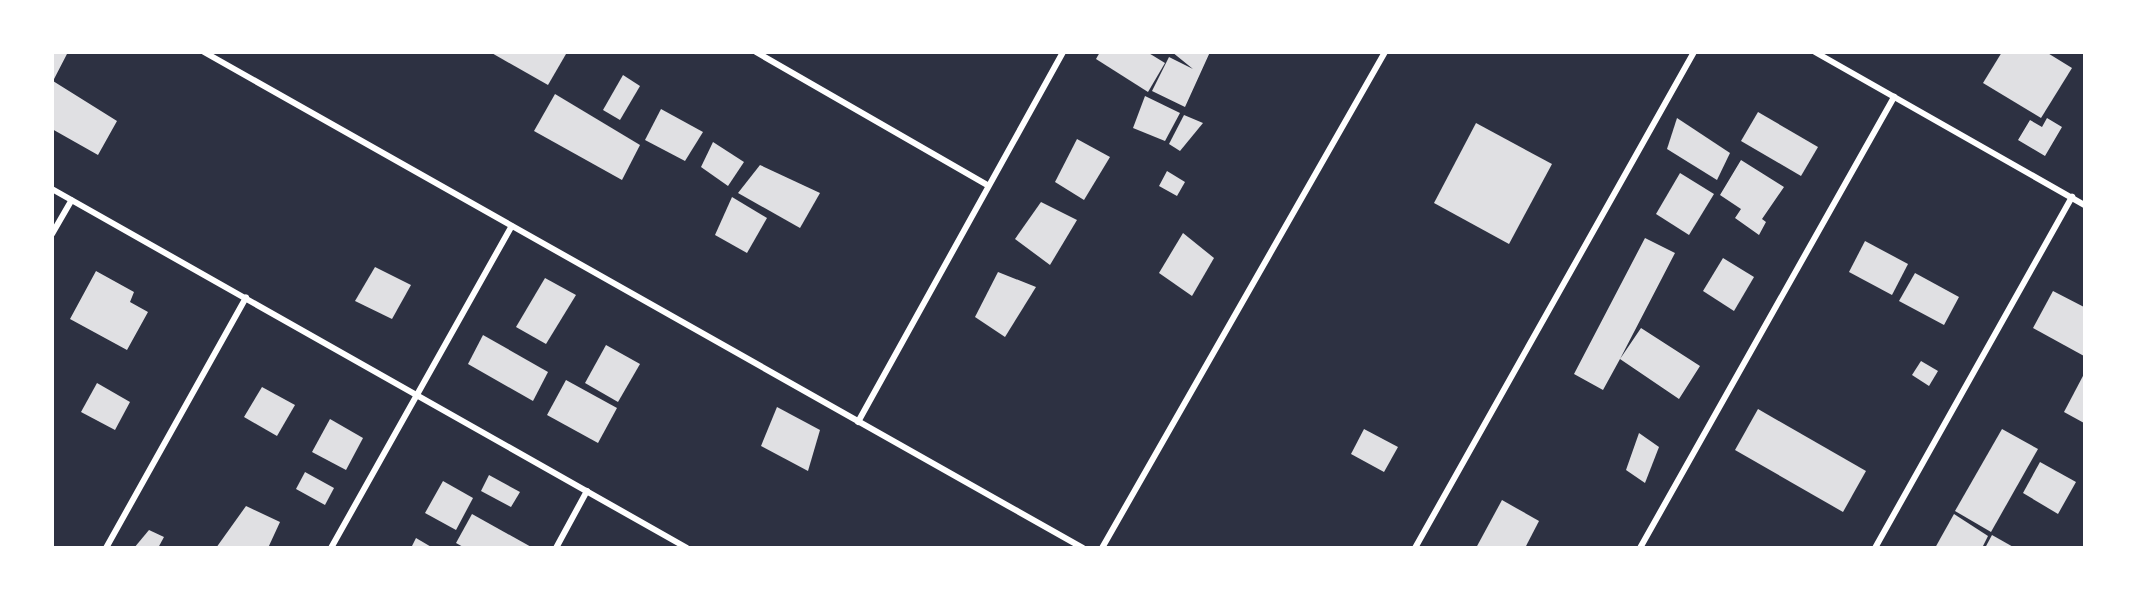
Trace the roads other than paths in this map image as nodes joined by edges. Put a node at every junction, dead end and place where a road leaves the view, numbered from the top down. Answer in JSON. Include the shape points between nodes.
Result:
{"nodes":[{"id":1,"x":204,"y":52,"type":"edge"},
{"id":2,"x":756,"y":52,"type":"edge"},
{"id":3,"x":1063,"y":52,"type":"edge"},
{"id":4,"x":1384,"y":52,"type":"edge"},
{"id":5,"x":1694,"y":52,"type":"edge"},
{"id":6,"x":1815,"y":52,"type":"edge"},
{"id":7,"x":1894,"y":97,"type":"junction"},
{"id":8,"x":986,"y":184,"type":"junction"},
{"id":9,"x":52,"y":189,"type":"edge"},
{"id":10,"x":2072,"y":197,"type":"junction"},
{"id":11,"x":72,"y":200,"type":"junction"},
{"id":12,"x":2085,"y":205,"type":"edge"},
{"id":13,"x":512,"y":226,"type":"junction"},
{"id":14,"x":52,"y":234,"type":"edge"},
{"id":15,"x":246,"y":298,"type":"junction"},
{"id":16,"x":417,"y":395,"type":"junction"},
{"id":17,"x":858,"y":422,"type":"junction"},
{"id":18,"x":587,"y":491,"type":"junction"},
{"id":19,"x":106,"y":548,"type":"edge"},
{"id":20,"x":331,"y":548,"type":"edge"},
{"id":21,"x":556,"y":548,"type":"edge"},
{"id":22,"x":687,"y":548,"type":"edge"},
{"id":23,"x":1083,"y":548,"type":"edge"},
{"id":24,"x":1102,"y":548,"type":"edge"},
{"id":25,"x":1415,"y":548,"type":"edge"},
{"id":26,"x":1640,"y":548,"type":"edge"},
{"id":27,"x":1875,"y":548,"type":"edge"}],
"edges":[{"from":1,"to":13,"type":"street"},
{"from":2,"to":8,"type":"street"},
{"from":3,"to":8,"type":"street"},
{"from":4,"to":24,"type":"street"},
{"from":5,"to":25,"type":"street"},
{"from":6,"to":7,"type":"street"},
{"from":7,"to":10,"type":"street"},
{"from":7,"to":26,"type":"street"},
{"from":8,"to":17,"type":"street"},
{"from":9,"to":11,"type":"street"},
{"from":10,"to":12,"type":"street"},
{"from":10,"to":27,"type":"street"},
{"from":11,"to":14,"type":"street"},
{"from":11,"to":15,"type":"street"},
{"from":13,"to":16,"type":"street"},
{"from":13,"to":17,"type":"street"},
{"from":15,"to":16,"type":"street"},
{"from":15,"to":19,"type":"street"},
{"from":16,"to":18,"type":"street"},
{"from":16,"to":20,"type":"street"},
{"from":17,"to":23,"type":"street"},
{"from":18,"to":21,"type":"street"},
{"from":18,"to":22,"type":"street"}]}
